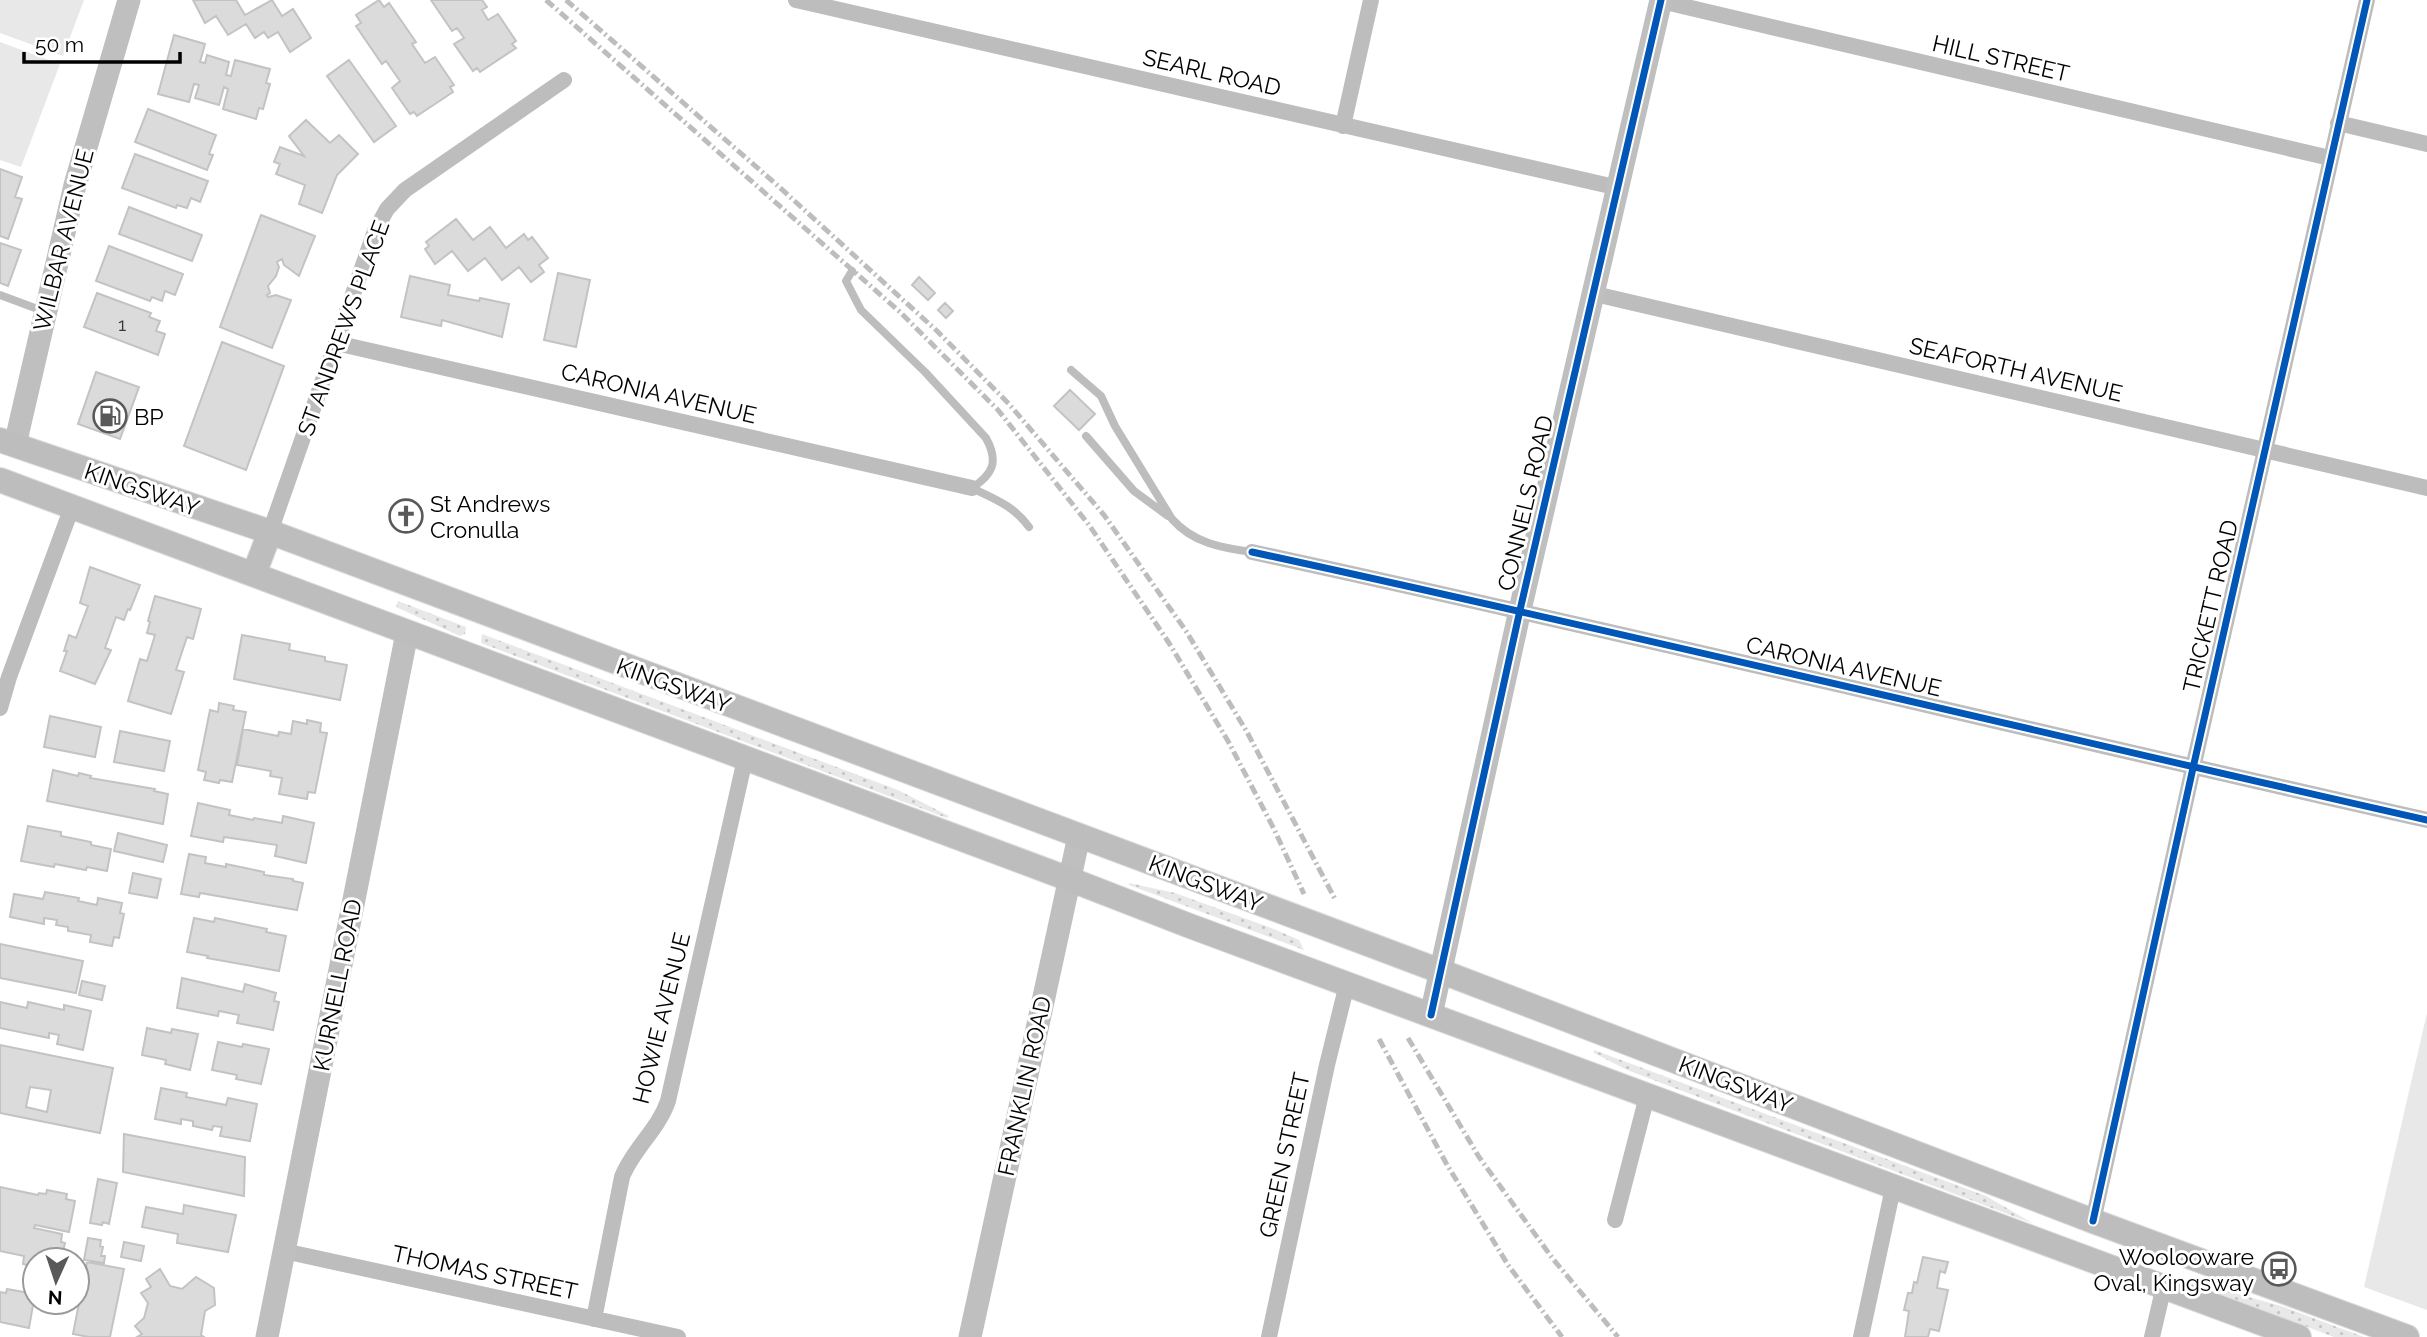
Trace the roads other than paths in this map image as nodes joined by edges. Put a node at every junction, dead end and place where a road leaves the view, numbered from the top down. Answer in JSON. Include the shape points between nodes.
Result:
{"nodes":[{"id":1,"x":129,"y":0,"type":"edge"},
{"id":2,"x":796,"y":0,"type":"edge"},
{"id":3,"x":1371,"y":0,"type":"edge"},
{"id":4,"x":2367,"y":0,"type":"edge"},
{"id":5,"x":1661,"y":1,"type":"edge"},
{"id":6,"x":564,"y":80,"type":"dead end"},
{"id":7,"x":2338,"y":124,"type":"junction"},
{"id":8,"x":1343,"y":126,"type":"junction"},
{"id":9,"x":2427,"y":144,"type":"edge"},
{"id":10,"x":2330,"y":158,"type":"junction"},
{"id":11,"x":1619,"y":188,"type":"junction"},
{"id":12,"x":852,"y":271,"type":"dead end"},
{"id":13,"x":1595,"y":294,"type":"junction"},
{"id":14,"x":0,"y":295,"type":"edge"},
{"id":15,"x":45,"y":312,"type":"junction"},
{"id":16,"x":336,"y":343,"type":"junction"},
{"id":17,"x":1071,"y":370,"type":"dead end"},
{"id":18,"x":1086,"y":436,"type":"dead end"},
{"id":19,"x":7,"y":442,"type":"edge"},
{"id":20,"x":2264,"y":451,"type":"junction"},
{"id":21,"x":2,"y":481,"type":"edge"},
{"id":22,"x":972,"y":488,"type":"junction"},
{"id":23,"x":2427,"y":488,"type":"edge"},
{"id":24,"x":72,"y":508,"type":"junction"},
{"id":25,"x":1172,"y":519,"type":"junction"},
{"id":26,"x":1030,"y":527,"type":"dead end"},
{"id":27,"x":270,"y":532,"type":"junction"},
{"id":28,"x":1252,"y":552,"type":"joint"},
{"id":29,"x":254,"y":574,"type":"junction"},
{"id":30,"x":1520,"y":610,"type":"junction"},
{"id":31,"x":407,"y":633,"type":"junction"},
{"id":32,"x":0,"y":708,"type":"edge"},
{"id":33,"x":746,"y":759,"type":"junction"},
{"id":34,"x":2193,"y":768,"type":"junction"},
{"id":35,"x":2427,"y":820,"type":"edge"},
{"id":36,"x":1079,"y":836,"type":"junction"},
{"id":37,"x":1069,"y":879,"type":"junction"},
{"id":38,"x":1440,"y":971,"type":"junction"},
{"id":39,"x":1347,"y":984,"type":"junction"},
{"id":40,"x":1431,"y":1015,"type":"junction"},
{"id":41,"x":1647,"y":1096,"type":"junction"},
{"id":42,"x":1893,"y":1188,"type":"junction"},
{"id":43,"x":1615,"y":1220,"type":"dead end"},
{"id":44,"x":2093,"y":1221,"type":"junction"},
{"id":45,"x":284,"y":1251,"type":"junction"},
{"id":46,"x":2175,"y":1251,"type":"junction"},
{"id":47,"x":2165,"y":1286,"type":"junction"},
{"id":48,"x":594,"y":1319,"type":"junction"},
{"id":49,"x":267,"y":1337,"type":"edge"},
{"id":50,"x":677,"y":1337,"type":"edge"},
{"id":51,"x":971,"y":1337,"type":"edge"},
{"id":52,"x":1269,"y":1337,"type":"edge"},
{"id":53,"x":1861,"y":1337,"type":"edge"},
{"id":54,"x":2152,"y":1337,"type":"edge"},
{"id":55,"x":2299,"y":1337,"type":"edge"},
{"id":56,"x":2407,"y":1337,"type":"edge"}],
"edges":[{"from":1,"to":15,"type":"street","name":"WILBAR AVENUE","via":[[75,185]]},
{"from":2,"to":8,"type":"street","name":"SEARL ROAD"},
{"from":3,"to":8,"type":"street"},
{"from":4,"to":7,"type":"street","name":"TRICKETT ROAD"},
{"from":5,"to":10,"type":"street","name":"HILL STREET"},
{"from":5,"to":11,"type":"street","name":"CONNELS ROAD"},
{"from":6,"to":16,"type":"street","name":"ST ANDREWS PLACE","via":[[405,190],[387,209],[374,231]]},
{"from":7,"to":9,"type":"street"},
{"from":7,"to":10,"type":"street","name":"TRICKETT ROAD"},
{"from":8,"to":11,"type":"street","name":"SEARL ROAD"},
{"from":10,"to":20,"type":"street","name":"TRICKETT ROAD"},
{"from":11,"to":13,"type":"street","name":"CONNELS ROAD"},
{"from":12,"to":22,"type":"lane","via":[[846,281],[861,310],[986,438],[992,449],[991,470]]},
{"from":13,"to":20,"type":"street","name":"SEAFORTH AVENUE"},
{"from":13,"to":30,"type":"street","name":"CONNELS ROAD"},
{"from":14,"to":15,"type":"lane"},
{"from":15,"to":19,"type":"street","name":"WILBAR AVENUE"},
{"from":16,"to":22,"type":"street","name":"CARONIA AVENUE"},
{"from":16,"to":27,"type":"street","name":"ST ANDREWS PLACE"},
{"from":17,"to":25,"type":"lane","via":[[1101,396]]},
{"from":18,"to":25,"type":"lane","via":[[1135,491]]},
{"from":19,"to":21,"type":"main road","name":"WILBAR AVENUE"},
{"from":19,"to":27,"type":"main road","name":"KINGSWAY"},
{"from":20,"to":23,"type":"street","name":"SEAFORTH AVENUE"},
{"from":20,"to":34,"type":"street","name":"TRICKETT ROAD"},
{"from":21,"to":24,"type":"main road","name":"KINGSWAY"},
{"from":22,"to":26,"type":"lane","via":[[1010,506]]},
{"from":24,"to":29,"type":"main road","name":"KINGSWAY"},
{"from":24,"to":32,"type":"street"},
{"from":25,"to":28,"type":"lane","via":[[1190,536]]},
{"from":27,"to":29,"type":"main road","name":"ST ANDREWS PLACE"},
{"from":27,"to":36,"type":"main road","name":"KINGSWAY"},
{"from":28,"to":30,"type":"street","name":"CARONIA AVENUE"},
{"from":29,"to":31,"type":"main road","name":"KINGSWAY"},
{"from":30,"to":34,"type":"street","name":"CARONIA AVENUE"},
{"from":30,"to":38,"type":"street","name":"CONNELS ROAD"},
{"from":31,"to":33,"type":"main road","name":"KINGSWAY"},
{"from":31,"to":45,"type":"street","name":"KURNELL ROAD"},
{"from":33,"to":37,"type":"main road","name":"KINGSWAY"},
{"from":33,"to":48,"type":"street","name":"HOWIE AVENUE","via":[[668,1101],[622,1177]]},
{"from":34,"to":35,"type":"street","name":"CARONIA AVENUE"},
{"from":34,"to":44,"type":"street","name":"TRICKETT ROAD"},
{"from":36,"to":37,"type":"street","name":"FRANKLIN ROAD"},
{"from":36,"to":38,"type":"main road","name":"KINGSWAY"},
{"from":37,"to":39,"type":"main road","name":"KINGSWAY"},
{"from":37,"to":51,"type":"street","name":"FRANKLIN ROAD"},
{"from":38,"to":40,"type":"street","name":"CONNELS ROAD"},
{"from":38,"to":44,"type":"main road","name":"KINGSWAY"},
{"from":39,"to":40,"type":"main road","name":"KINGSWAY"},
{"from":39,"to":52,"type":"street","name":"GREEN STREET"},
{"from":40,"to":41,"type":"main road","name":"KINGSWAY"},
{"from":41,"to":42,"type":"main road","name":"KINGSWAY"},
{"from":41,"to":43,"type":"street"},
{"from":42,"to":47,"type":"main road","name":"KINGSWAY"},
{"from":42,"to":53,"type":"street"},
{"from":44,"to":46,"type":"main road","name":"KINGSWAY"},
{"from":45,"to":48,"type":"street","name":"THOMAS STREET"},
{"from":45,"to":49,"type":"street","name":"KURNELL ROAD"},
{"from":46,"to":47,"type":"main road"},
{"from":46,"to":56,"type":"main road","name":"KINGSWAY"},
{"from":47,"to":54,"type":"street"},
{"from":47,"to":55,"type":"main road","name":"KINGSWAY"},
{"from":48,"to":50,"type":"street","name":"THOMAS STREET"}]}
